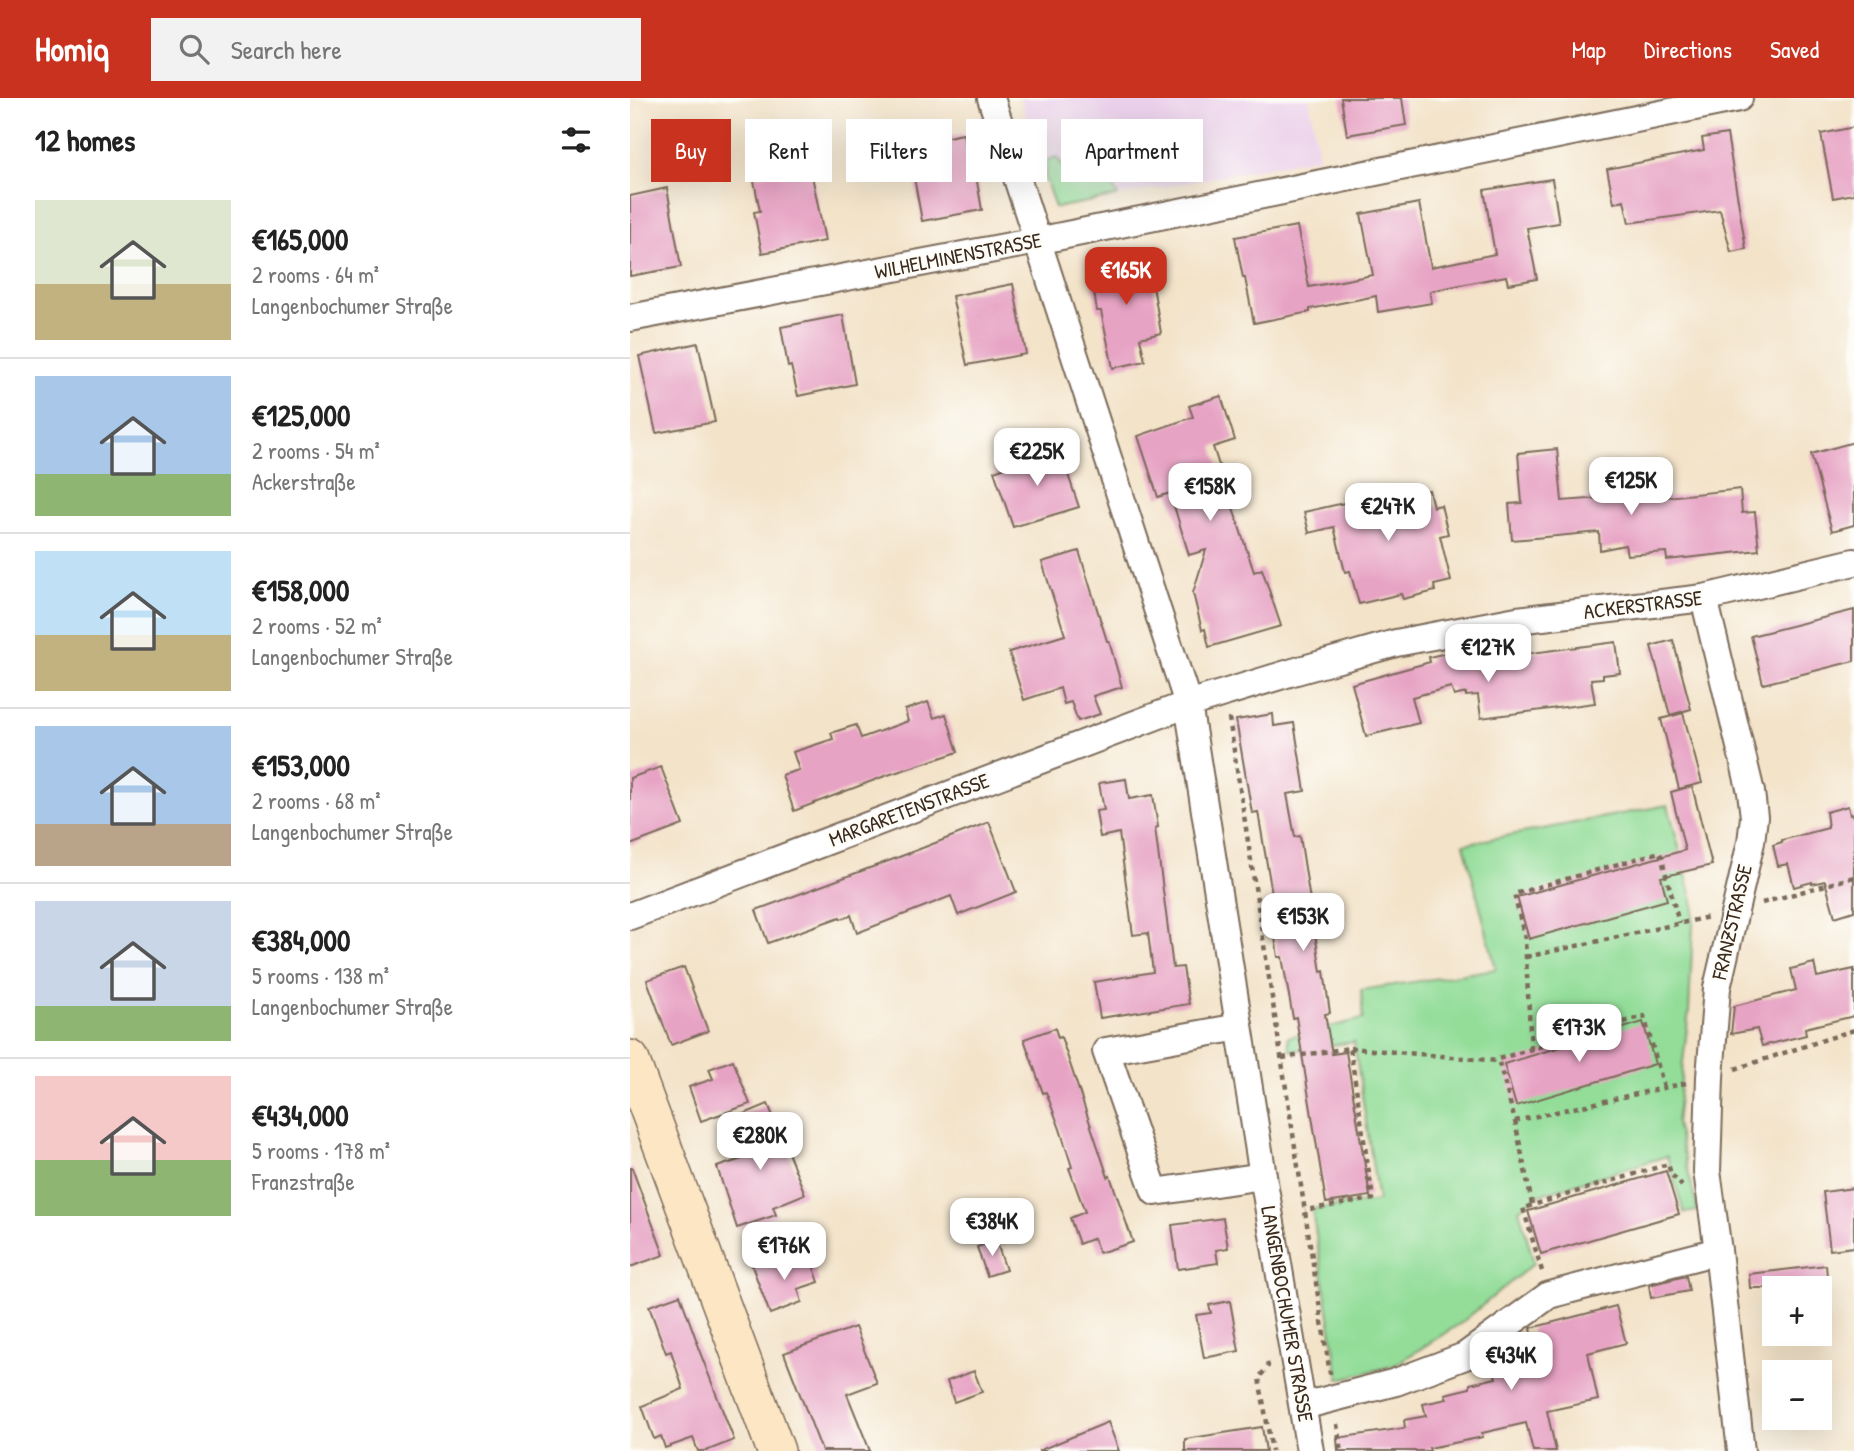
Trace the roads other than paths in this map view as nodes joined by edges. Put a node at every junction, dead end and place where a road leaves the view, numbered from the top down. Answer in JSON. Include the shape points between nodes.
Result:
{"nodes":[{"id":1,"x":991,"y":98,"type":"edge"},
{"id":2,"x":1739,"y":98,"type":"edge"},
{"id":3,"x":1037,"y":241,"type":"junction"},
{"id":4,"x":630,"y":318,"type":"edge"},
{"id":5,"x":1854,"y":562,"type":"edge"},
{"id":6,"x":1704,"y":598,"type":"junction"},
{"id":7,"x":1188,"y":704,"type":"junction"},
{"id":8,"x":630,"y":916,"type":"edge"},
{"id":9,"x":1239,"y":1027,"type":"junction"},
{"id":10,"x":630,"y":1059,"type":"edge"},
{"id":11,"x":1263,"y":1176,"type":"junction"},
{"id":12,"x":1718,"y":1251,"type":"junction"},
{"id":13,"x":1303,"y":1406,"type":"junction"},
{"id":14,"x":776,"y":1451,"type":"edge"},
{"id":15,"x":1310,"y":1451,"type":"edge"},
{"id":16,"x":1741,"y":1451,"type":"edge"}],
"edges":[{"from":1,"to":3,"type":"street","name":"LANGENBOCHUMER STRASSE"},
{"from":2,"to":3,"type":"street","name":"WILHELMINENSTRASSE"},
{"from":3,"to":4,"type":"street","name":"WILHELMINENSTRASSE"},
{"from":3,"to":7,"type":"street","name":"LANGENBOCHUMER STRASSE"},
{"from":5,"to":6,"type":"street","name":"ACKERSTRASSE"},
{"from":6,"to":7,"type":"street","name":"ACKERSTRASSE","via":[[1517,620],[1396,643]]},
{"from":6,"to":12,"type":"street","name":"FRANZSTRASSE","via":[[1754,817],[1717,988],[1707,1171]]},
{"from":7,"to":8,"type":"street","name":"MARGARETENSTRASSE"},
{"from":7,"to":9,"type":"street","name":"LANGENBOCHUMER STRASSE"},
{"from":9,"to":11,"type":"street","name":"LANGENBOCHUMER STRASSE"},
{"from":9,"to":11,"type":"street","name":"LANGENBOCHUMER STRASSE","via":[[1106,1051],[1156,1192]]},
{"from":10,"to":14,"type":"street"},
{"from":11,"to":13,"type":"street","name":"LANGENBOCHUMER STRASSE"},
{"from":12,"to":13,"type":"street","via":[[1549,1295],[1465,1356],[1396,1382]]},
{"from":12,"to":16,"type":"street","name":"FRANZSTRASSE"},
{"from":13,"to":15,"type":"street","name":"LANGENBOCHUMER STRASSE"}]}
